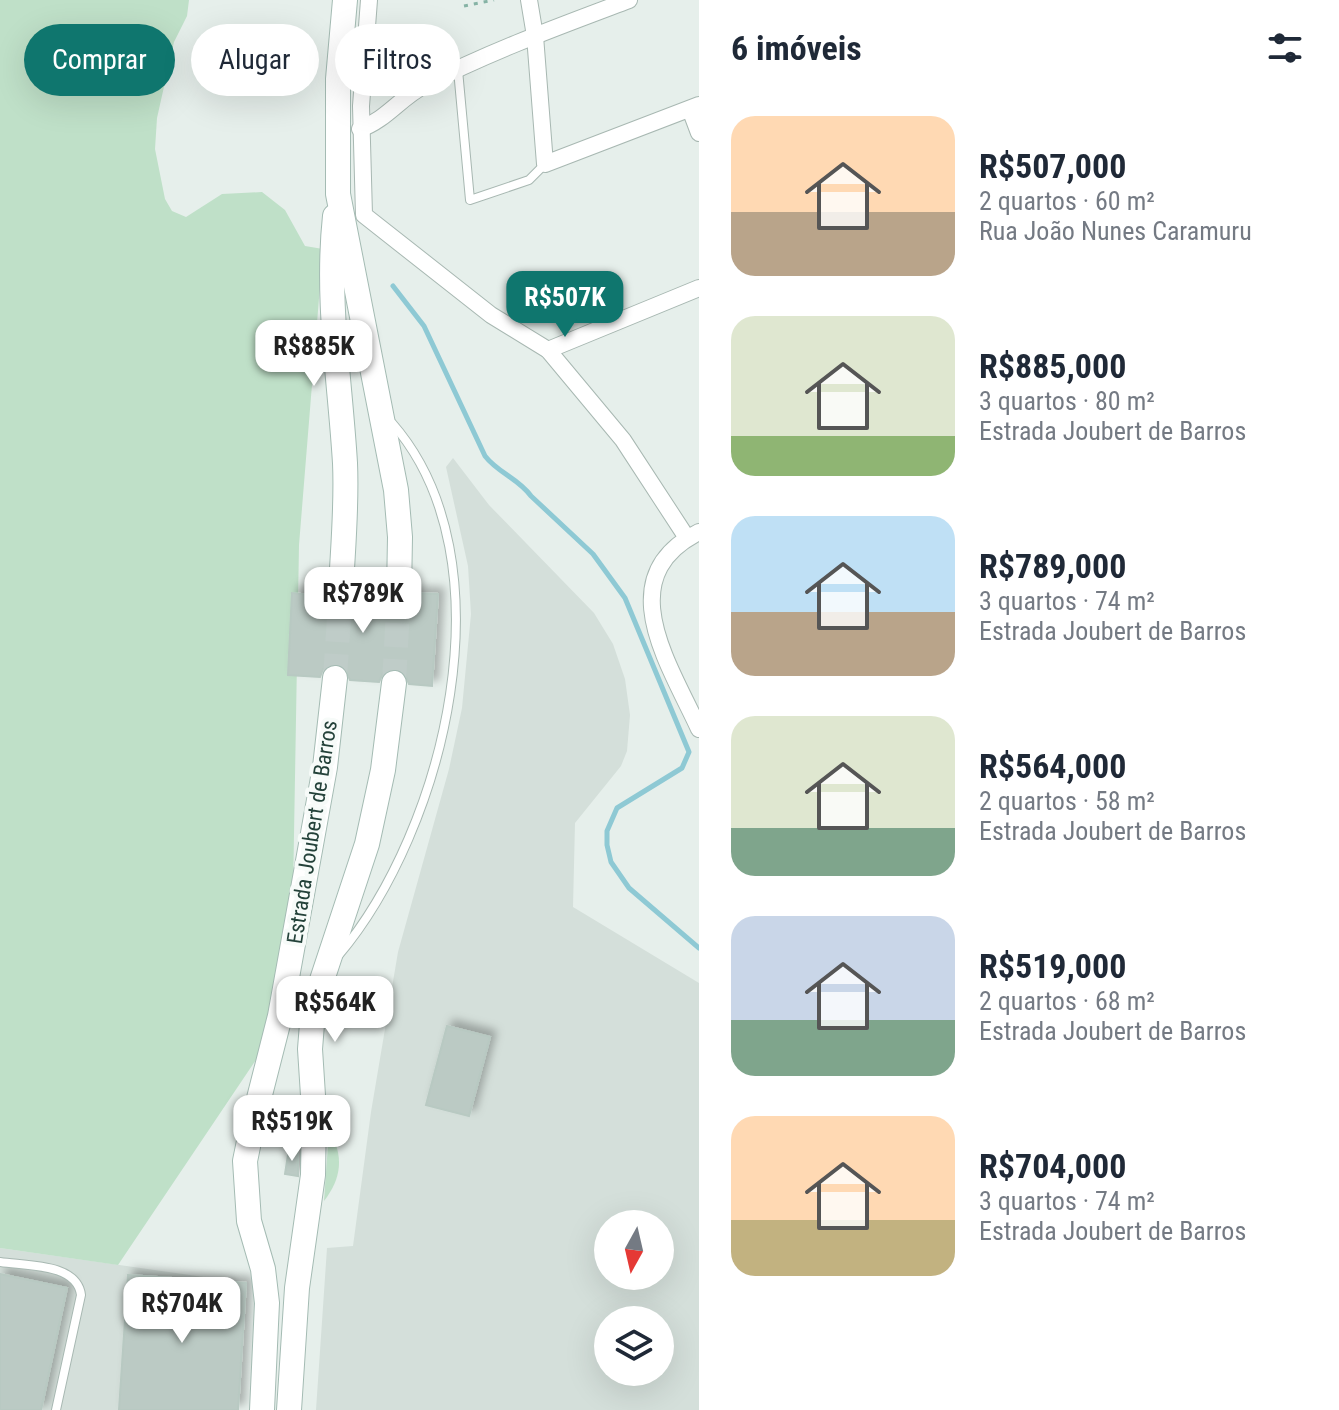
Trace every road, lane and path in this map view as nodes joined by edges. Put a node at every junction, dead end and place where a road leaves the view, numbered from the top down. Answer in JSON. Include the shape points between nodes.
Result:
{"nodes":[{"id":1,"x":345,"y":0,"type":"edge"},
{"id":2,"x":369,"y":0,"type":"edge"},
{"id":3,"x":494,"y":0,"type":"edge"},
{"id":4,"x":529,"y":0,"type":"edge"},
{"id":5,"x":629,"y":0,"type":"edge"},
{"id":6,"x":464,"y":6,"type":"dead end"},
{"id":7,"x":535,"y":36,"type":"junction"},
{"id":8,"x":460,"y":67,"type":"edge"},
{"id":9,"x":460,"y":90,"type":"edge"},
{"id":10,"x":407,"y":96,"type":"edge"},
{"id":11,"x":694,"y":107,"type":"edge"},
{"id":12,"x":360,"y":129,"type":"junction"},
{"id":13,"x":699,"y":133,"type":"edge"},
{"id":14,"x":545,"y":164,"type":"junction"},
{"id":15,"x":338,"y":194,"type":"junction"},
{"id":16,"x":699,"y":288,"type":"edge"},
{"id":17,"x":548,"y":350,"type":"junction"},
{"id":18,"x":380,"y":410,"type":"junction"},
{"id":19,"x":693,"y":535,"type":"edge"},
{"id":20,"x":341,"y":587,"type":"tunnel mouth"},
{"id":21,"x":399,"y":592,"type":"tunnel mouth"},
{"id":22,"x":335,"y":678,"type":"tunnel mouth"},
{"id":23,"x":394,"y":683,"type":"tunnel mouth"},
{"id":24,"x":699,"y":729,"type":"edge"},
{"id":25,"x":325,"y":972,"type":"junction"},
{"id":26,"x":0,"y":1262,"type":"edge"},
{"id":27,"x":56,"y":1410,"type":"edge"},
{"id":28,"x":262,"y":1410,"type":"edge"},
{"id":29,"x":289,"y":1410,"type":"edge"}],
"edges":[{"from":1,"to":15,"type":"main road","via":[[338,79]]},
{"from":2,"to":12,"type":"street"},
{"from":3,"to":6,"type":"path"},
{"from":4,"to":7,"type":"street"},
{"from":5,"to":7,"type":"street"},
{"from":7,"to":8,"type":"street"},
{"from":7,"to":14,"type":"street"},
{"from":9,"to":14,"type":"lane","via":[[470,200],[529,180]]},
{"from":10,"to":12,"type":"street"},
{"from":11,"to":13,"type":"street"},
{"from":11,"to":14,"type":"street"},
{"from":12,"to":17,"type":"street","via":[[364,215],[491,315]]},
{"from":15,"to":18,"type":"main road"},
{"from":15,"to":20,"type":"main road","via":[[330,282],[345,468]]},
{"from":16,"to":17,"type":"street"},
{"from":17,"to":19,"type":"street"},
{"from":18,"to":21,"type":"main road","via":[[399,513]]},
{"from":18,"to":25,"type":"lane","via":[[415,456],[440,509],[452,567],[453,670],[443,731],[413,830],[381,895]]},
{"from":19,"to":24,"type":"street","via":[[661,564],[652,588],[651,613],[665,658]]},
{"from":22,"to":28,"type":"main road","name":"Estrada Joubert de Barros","via":[[325,767],[286,986],[245,1161],[249,1221],[267,1303]]},
{"from":23,"to":25,"type":"main road","name":"Estrada Joubert de Barros","via":[[367,844]]},
{"from":25,"to":29,"type":"main road","name":"Estrada Joubert de Barros","via":[[312,1024],[313,1175]]},
{"from":26,"to":27,"type":"lane","via":[[67,1272],[79,1284],[80,1301]]}]}
